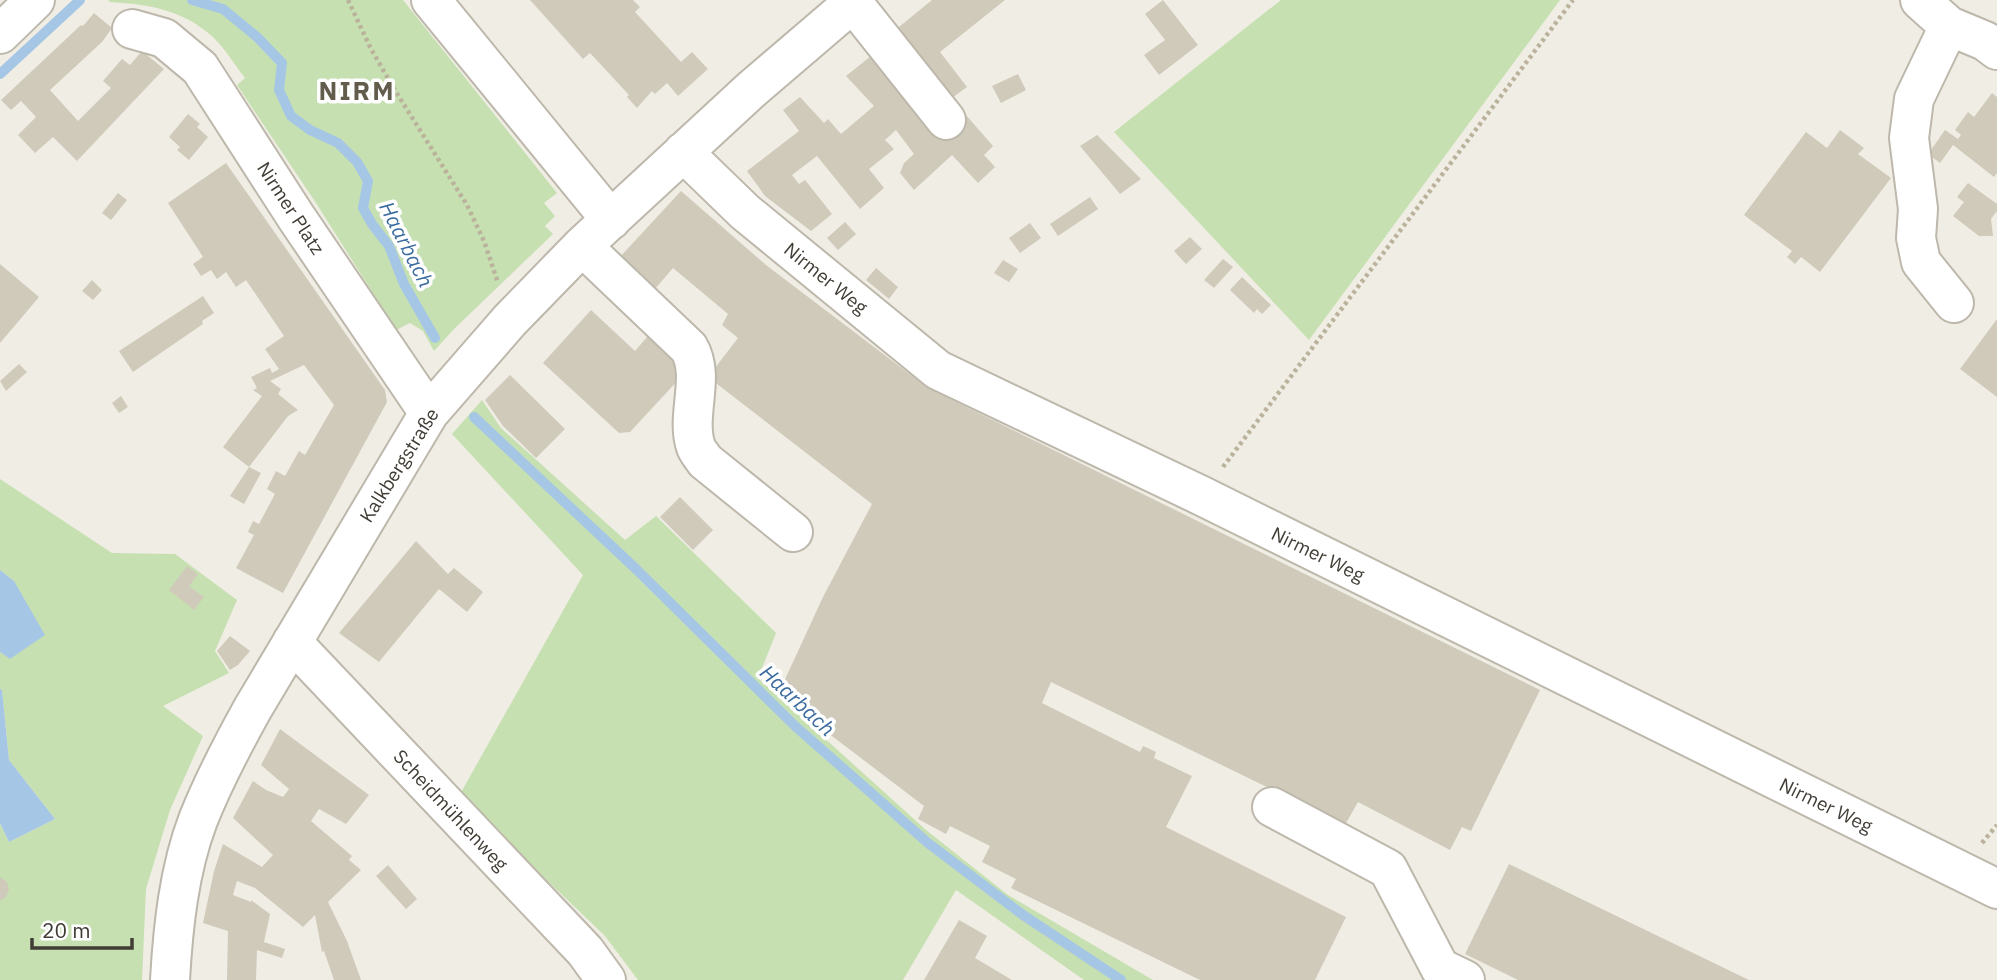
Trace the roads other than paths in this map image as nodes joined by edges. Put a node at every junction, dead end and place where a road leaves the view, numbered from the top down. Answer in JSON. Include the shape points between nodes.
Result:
{"nodes":[{"id":1,"x":35,"y":0,"type":"edge"},
{"id":2,"x":431,"y":0,"type":"edge"},
{"id":3,"x":1920,"y":0,"type":"edge"},
{"id":4,"x":855,"y":1,"type":"edge"},
{"id":5,"x":1948,"y":26,"type":"junction"},
{"id":6,"x":132,"y":29,"type":"dead end"},
{"id":7,"x":0,"y":33,"type":"edge"},
{"id":8,"x":1997,"y":50,"type":"edge"},
{"id":9,"x":946,"y":120,"type":"dead end"},
{"id":10,"x":683,"y":152,"type":"junction"},
{"id":11,"x":611,"y":220,"type":"junction"},
{"id":12,"x":582,"y":246,"type":"junction"},
{"id":13,"x":1954,"y":303,"type":"dead end"},
{"id":14,"x":429,"y":413,"type":"junction"},
{"id":15,"x":793,"y":532,"type":"dead end"},
{"id":16,"x":292,"y":642,"type":"junction"},
{"id":17,"x":1272,"y":807,"type":"dead end"},
{"id":18,"x":1997,"y":889,"type":"edge"},
{"id":19,"x":170,"y":980,"type":"edge"},
{"id":20,"x":606,"y":980,"type":"edge"},
{"id":21,"x":1465,"y":980,"type":"edge"}],
"edges":[{"from":1,"to":7,"type":"street"},
{"from":2,"to":11,"type":"street"},
{"from":3,"to":5,"type":"street"},
{"from":4,"to":9,"type":"street"},
{"from":4,"to":10,"type":"street","name":"Kalkbergstraße"},
{"from":5,"to":8,"type":"street"},
{"from":5,"to":13,"type":"street","via":[[1914,99],[1909,138],[1921,262]]},
{"from":6,"to":14,"type":"street","name":"Nirmer Platz","via":[[164,38],[200,68]]},
{"from":10,"to":11,"type":"street","name":"Kalkbergstraße"},
{"from":10,"to":18,"type":"street","name":"Nirmer Weg","via":[[745,212],[938,370]]},
{"from":11,"to":12,"type":"street","name":"Kalkbergstraße"},
{"from":12,"to":14,"type":"street","name":"Kalkbergstraße"},
{"from":12,"to":15,"type":"street","via":[[689,348],[695,367],[694,433],[705,461]]},
{"from":14,"to":16,"type":"street","name":"Kalkbergstraße"},
{"from":16,"to":19,"type":"street","name":"Kalkbergstraße","via":[[230,751],[197,822],[177,898]]},
{"from":16,"to":20,"type":"street","name":"Scheidmühlenweg","via":[[584,951]]},
{"from":17,"to":21,"type":"street","via":[[1388,869],[1440,968]]}]}
